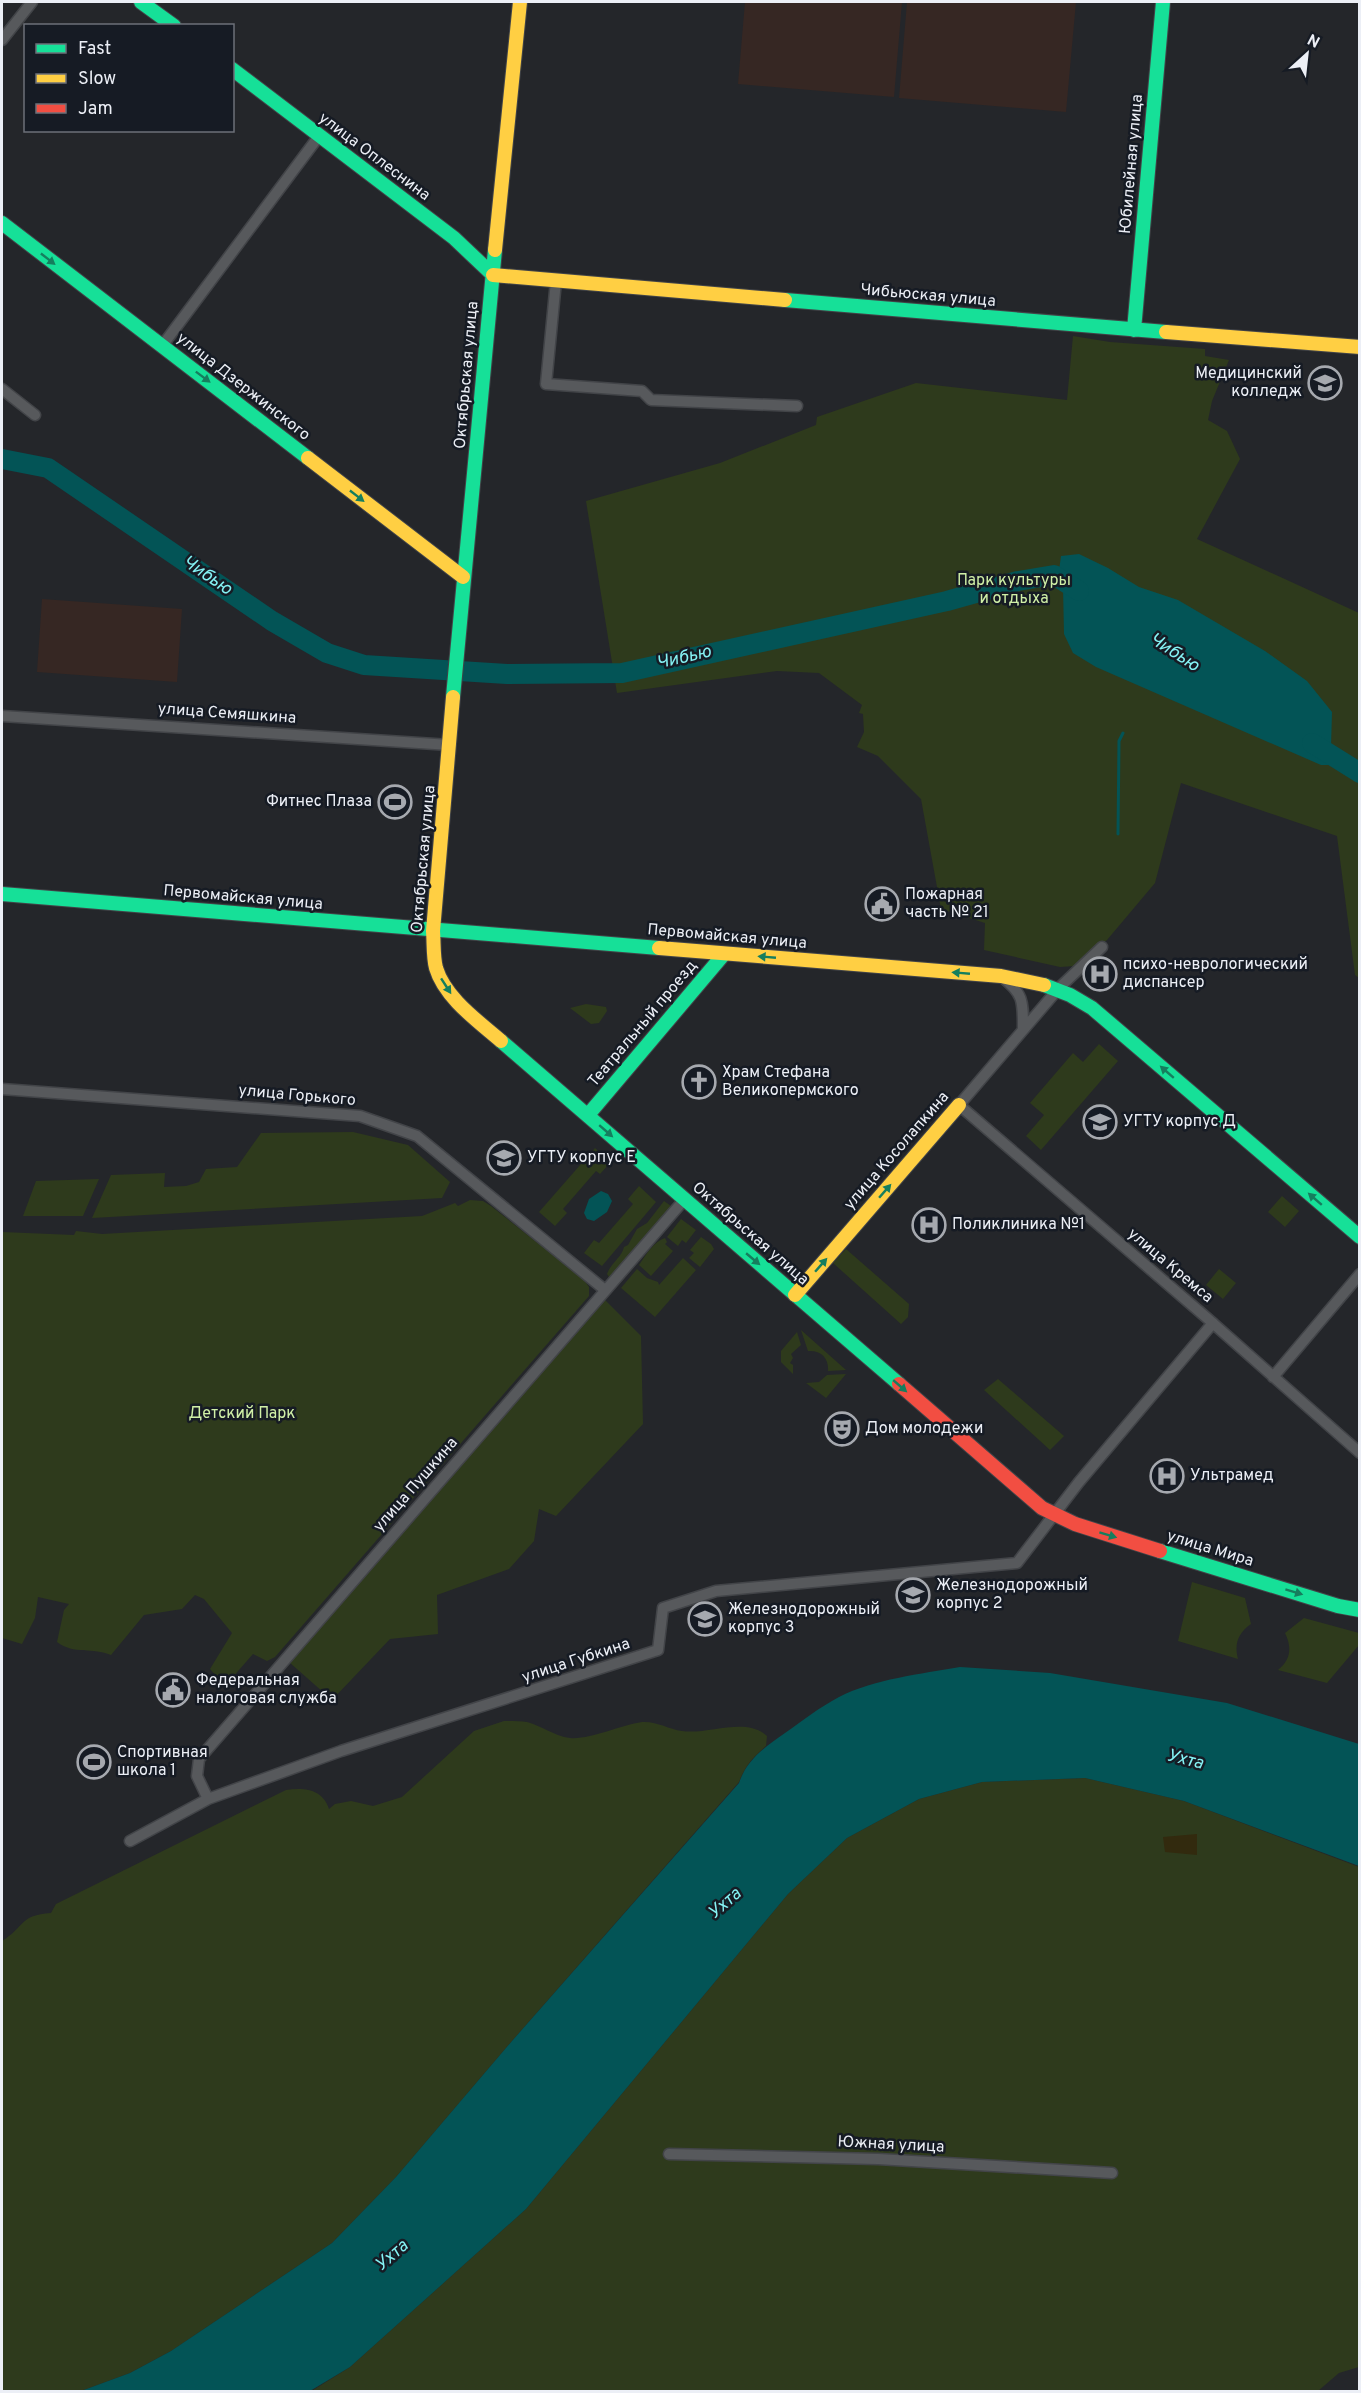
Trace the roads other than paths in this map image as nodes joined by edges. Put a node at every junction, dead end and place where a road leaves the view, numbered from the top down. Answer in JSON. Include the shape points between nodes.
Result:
{"nodes":[{"id":1,"x":32,"y":2,"type":"edge"},
{"id":2,"x":141,"y":2,"type":"edge"},
{"id":3,"x":520,"y":2,"type":"edge"},
{"id":4,"x":1163,"y":2,"type":"edge"},
{"id":5,"x":171,"y":24,"type":"edge"},
{"id":6,"x":2,"y":40,"type":"edge"},
{"id":7,"x":234,"y":71,"type":"edge"},
{"id":8,"x":319,"y":136,"type":"junction"},
{"id":9,"x":2,"y":223,"type":"edge"},
{"id":10,"x":493,"y":275,"type":"junction"},
{"id":11,"x":556,"y":281,"type":"junction"},
{"id":12,"x":1134,"y":330,"type":"junction"},
{"id":13,"x":162,"y":346,"type":"junction"},
{"id":14,"x":1359,"y":347,"type":"edge"},
{"id":15,"x":2,"y":389,"type":"edge"},
{"id":16,"x":797,"y":406,"type":"dead end"},
{"id":17,"x":35,"y":415,"type":"dead end"},
{"id":18,"x":463,"y":577,"type":"junction"},
{"id":19,"x":2,"y":716,"type":"edge"},
{"id":20,"x":450,"y":745,"type":"junction"},
{"id":21,"x":2,"y":894,"type":"edge"},
{"id":22,"x":433,"y":931,"type":"junction"},
{"id":23,"x":1102,"y":946,"type":"dead end"},
{"id":24,"x":724,"y":954,"type":"junction"},
{"id":25,"x":1001,"y":976,"type":"junction"},
{"id":26,"x":1059,"y":988,"type":"junction"},
{"id":27,"x":1023,"y":1028,"type":"junction"},
{"id":28,"x":2,"y":1089,"type":"edge"},
{"id":29,"x":959,"y":1105,"type":"junction"},
{"id":30,"x":588,"y":1115,"type":"junction"},
{"id":31,"x":684,"y":1200,"type":"junction"},
{"id":32,"x":1359,"y":1237,"type":"edge"},
{"id":33,"x":1359,"y":1274,"type":"edge"},
{"id":34,"x":605,"y":1290,"type":"junction"},
{"id":35,"x":795,"y":1295,"type":"junction"},
{"id":36,"x":1213,"y":1323,"type":"junction"},
{"id":37,"x":1273,"y":1377,"type":"junction"},
{"id":38,"x":1359,"y":1453,"type":"edge"},
{"id":39,"x":1053,"y":1515,"type":"junction"},
{"id":40,"x":1359,"y":1610,"type":"edge"},
{"id":41,"x":208,"y":1799,"type":"junction"},
{"id":42,"x":130,"y":1840,"type":"dead end"},
{"id":43,"x":669,"y":2154,"type":"dead end"},
{"id":44,"x":1112,"y":2173,"type":"dead end"}],
"edges":[{"from":1,"to":6,"type":"street"},
{"from":2,"to":5,"type":"main road"},
{"from":3,"to":10,"type":"main road","name":"Октябрьская улица"},
{"from":4,"to":12,"type":"main road","name":"Юбилейная улица"},
{"from":7,"to":8,"type":"main road","name":"улица Оплеснина"},
{"from":8,"to":10,"type":"main road","name":"улица Оплеснина","via":[[454,238]]},
{"from":8,"to":13,"type":"street"},
{"from":9,"to":13,"type":"main road","name":"улица Дзержинского","one_way":true},
{"from":10,"to":11,"type":"main road","name":"Чибьюская улица"},
{"from":10,"to":18,"type":"main road","name":"Октябрьская улица"},
{"from":11,"to":12,"type":"main road","name":"Чибьюская улица"},
{"from":11,"to":16,"type":"street","via":[[546,384],[642,391],[651,400]]},
{"from":12,"to":14,"type":"main road","name":"Чибьюская улица"},
{"from":13,"to":18,"type":"main road","name":"улица Дзержинского","one_way":true},
{"from":15,"to":17,"type":"street"},
{"from":18,"to":20,"type":"main road","name":"Октябрьская улица"},
{"from":19,"to":20,"type":"street","name":"улица Семяшкина"},
{"from":20,"to":22,"type":"main road","name":"Октябрьская улица"},
{"from":21,"to":22,"type":"main road","name":"Первомайская улица"},
{"from":22,"to":24,"type":"main road","name":"Первомайская улица"},
{"from":22,"to":30,"type":"main road","name":"Октябрьская улица","one_way":true,"via":[[436,968],[446,988],[471,1015]]},
{"from":23,"to":26,"type":"street","name":"улица Косолапкина"},
{"from":25,"to":24,"type":"main road","name":"Первомайская улица","one_way":true},
{"from":24,"to":30,"type":"main road","name":"Театральный проезд"},
{"from":25,"to":26,"type":"main road","name":"Первомайская улица"},
{"from":25,"to":27,"type":"street","via":[[1016,988],[1023,1003]]},
{"from":26,"to":27,"type":"street","name":"улица Косолапкина"},
{"from":32,"to":26,"type":"main road","name":"Первомайская улица","one_way":true,"via":[[1092,1008]]},
{"from":27,"to":29,"type":"street","name":"улица Косолапкина"},
{"from":28,"to":34,"type":"street","name":"улица Горького","via":[[360,1116],[417,1136]]},
{"from":35,"to":29,"type":"main road","name":"улица Косолапкина","one_way":true},
{"from":29,"to":36,"type":"street","name":"улица Кремса"},
{"from":30,"to":31,"type":"main road","name":"Октябрьская улица","one_way":true},
{"from":31,"to":34,"type":"street","name":"улица Пушкина"},
{"from":31,"to":35,"type":"main road","name":"Октябрьская улица","one_way":true},
{"from":33,"to":37,"type":"street"},
{"from":34,"to":41,"type":"street","name":"улица Пушкина","via":[[199,1759],[197,1776]]},
{"from":35,"to":39,"type":"main road","name":"Октябрьская улица","one_way":true},
{"from":36,"to":37,"type":"street","name":"улица Кремса"},
{"from":36,"to":39,"type":"street"},
{"from":37,"to":38,"type":"street","name":"улица Кремса"},
{"from":39,"to":40,"type":"main road","name":"улица Мира","one_way":true},
{"from":39,"to":41,"type":"street","name":"улица Губкина","via":[[1017,1563],[716,1591],[663,1608],[658,1650],[341,1751]]},
{"from":41,"to":42,"type":"street","name":"улица Губкина"},
{"from":43,"to":44,"type":"street","name":"Южная улица","via":[[878,2159]]}]}
